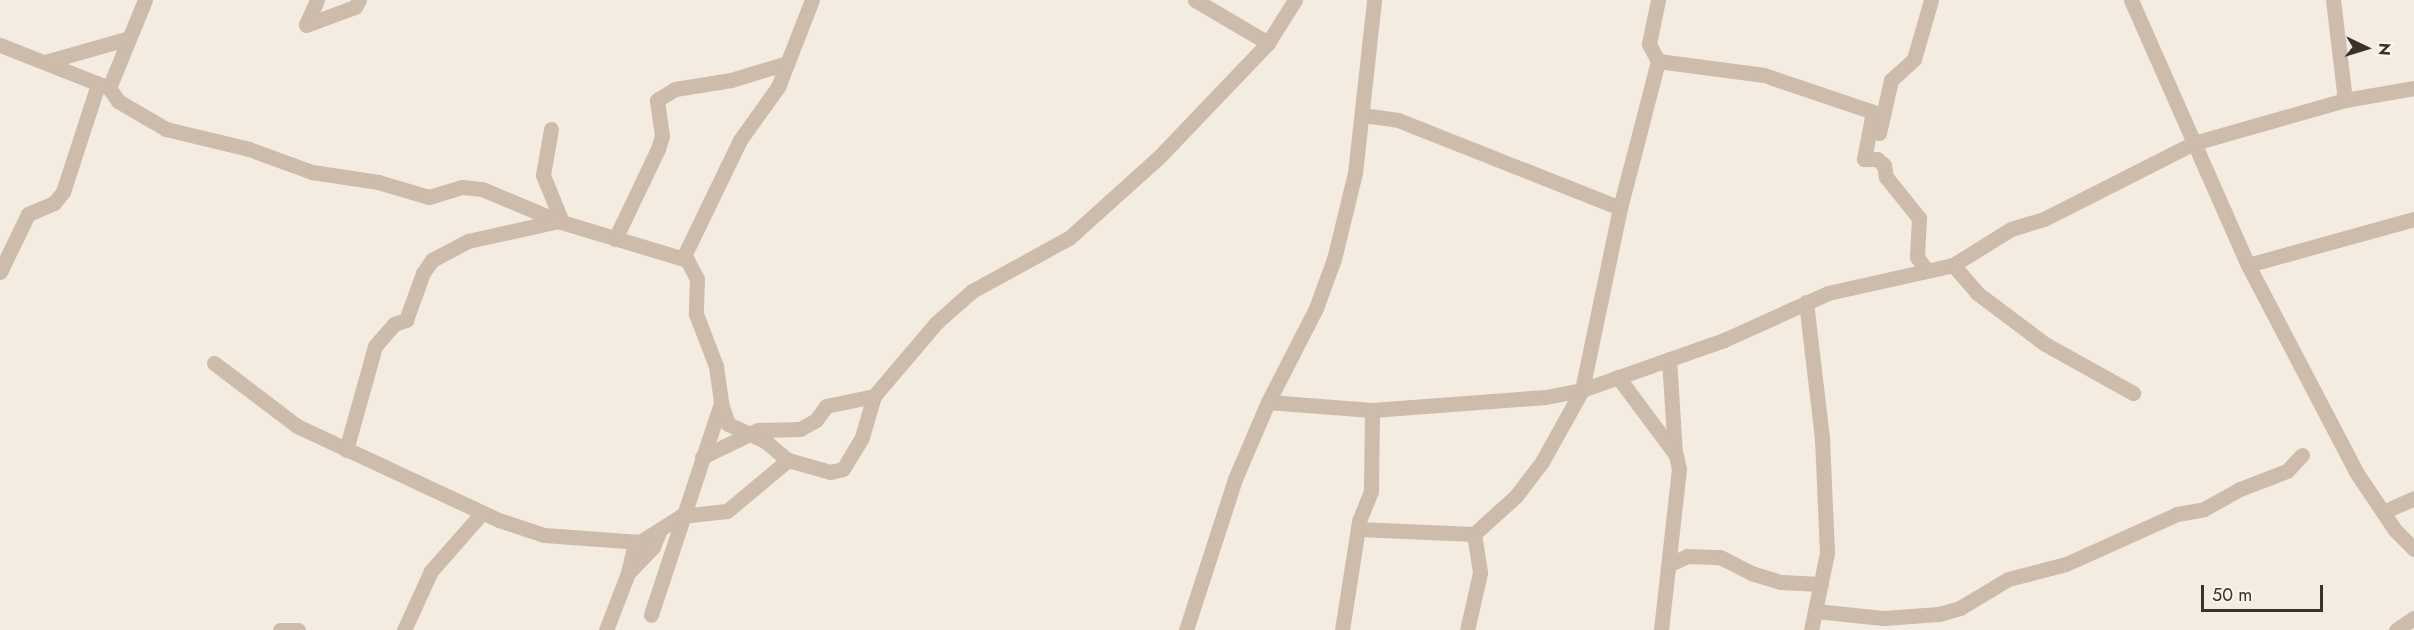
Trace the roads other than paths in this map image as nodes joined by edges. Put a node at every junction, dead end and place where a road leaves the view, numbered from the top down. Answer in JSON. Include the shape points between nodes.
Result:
{"nodes":[{"id":1,"x":145,"y":0,"type":"edge"},
{"id":2,"x":317,"y":0,"type":"edge"},
{"id":3,"x":359,"y":0,"type":"edge"},
{"id":4,"x":813,"y":0,"type":"edge"},
{"id":5,"x":1195,"y":0,"type":"edge"},
{"id":6,"x":1295,"y":0,"type":"edge"},
{"id":7,"x":1374,"y":0,"type":"edge"},
{"id":8,"x":1658,"y":0,"type":"edge"},
{"id":9,"x":1931,"y":0,"type":"edge"},
{"id":10,"x":2131,"y":0,"type":"edge"},
{"id":11,"x":2333,"y":0,"type":"edge"},
{"id":12,"x":129,"y":38,"type":"junction"},
{"id":13,"x":1268,"y":43,"type":"junction"},
{"id":14,"x":0,"y":45,"type":"edge"},
{"id":15,"x":1658,"y":61,"type":"junction"},
{"id":16,"x":45,"y":62,"type":"junction"},
{"id":17,"x":787,"y":63,"type":"junction"},
{"id":18,"x":104,"y":86,"type":"junction"},
{"id":19,"x":2414,"y":88,"type":"edge"},
{"id":20,"x":2345,"y":100,"type":"junction"},
{"id":21,"x":1363,"y":115,"type":"junction"},
{"id":22,"x":551,"y":129,"type":"dead end"},
{"id":23,"x":2194,"y":143,"type":"junction"},
{"id":24,"x":1877,"y":159,"type":"junction"},
{"id":25,"x":1620,"y":208,"type":"junction"},
{"id":26,"x":2414,"y":219,"type":"edge"},
{"id":27,"x":560,"y":221,"type":"junction"},
{"id":28,"x":615,"y":239,"type":"junction"},
{"id":29,"x":683,"y":258,"type":"junction"},
{"id":30,"x":1953,"y":265,"type":"junction"},
{"id":31,"x":2248,"y":265,"type":"junction"},
{"id":32,"x":1925,"y":268,"type":"junction"},
{"id":33,"x":0,"y":272,"type":"edge"},
{"id":34,"x":1806,"y":302,"type":"junction"},
{"id":35,"x":1669,"y":359,"type":"junction"},
{"id":36,"x":214,"y":363,"type":"dead end"},
{"id":37,"x":1618,"y":377,"type":"junction"},
{"id":38,"x":1582,"y":390,"type":"junction"},
{"id":39,"x":2133,"y":393,"type":"dead end"},
{"id":40,"x":874,"y":396,"type":"junction"},
{"id":41,"x":1268,"y":402,"type":"junction"},
{"id":42,"x":721,"y":404,"type":"junction"},
{"id":43,"x":1372,"y":410,"type":"junction"},
{"id":44,"x":747,"y":434,"type":"junction"},
{"id":45,"x":346,"y":450,"type":"junction"},
{"id":46,"x":1675,"y":454,"type":"junction"},
{"id":47,"x":2302,"y":455,"type":"dead end"},
{"id":48,"x":702,"y":457,"type":"junction"},
{"id":49,"x":788,"y":460,"type":"junction"},
{"id":50,"x":2414,"y":498,"type":"edge"},
{"id":51,"x":2383,"y":512,"type":"junction"},
{"id":52,"x":482,"y":513,"type":"junction"},
{"id":53,"x":681,"y":516,"type":"junction"},
{"id":54,"x":1358,"y":529,"type":"junction"},
{"id":55,"x":659,"y":532,"type":"junction"},
{"id":56,"x":1474,"y":534,"type":"junction"},
{"id":57,"x":635,"y":542,"type":"junction"},
{"id":58,"x":2414,"y":549,"type":"edge"},
{"id":59,"x":1668,"y":565,"type":"junction"},
{"id":60,"x":628,"y":573,"type":"junction"},
{"id":61,"x":1821,"y":584,"type":"junction"},
{"id":62,"x":1816,"y":611,"type":"junction"},
{"id":63,"x":651,"y":615,"type":"dead end"},
{"id":64,"x":2414,"y":618,"type":"edge"},
{"id":65,"x":280,"y":630,"type":"edge"},
{"id":66,"x":298,"y":630,"type":"edge"},
{"id":67,"x":404,"y":630,"type":"edge"},
{"id":68,"x":606,"y":630,"type":"edge"},
{"id":69,"x":1186,"y":630,"type":"edge"},
{"id":70,"x":1342,"y":630,"type":"edge"},
{"id":71,"x":1467,"y":630,"type":"edge"},
{"id":72,"x":1661,"y":630,"type":"edge"},
{"id":73,"x":1811,"y":630,"type":"edge"},
{"id":74,"x":2396,"y":630,"type":"edge"}],
"edges":[{"from":1,"to":12,"type":"street"},
{"from":2,"to":3,"type":"street","via":[[306,25],[355,7]]},
{"from":4,"to":17,"type":"street"},
{"from":5,"to":13,"type":"street"},
{"from":6,"to":13,"type":"street"},
{"from":7,"to":21,"type":"street"},
{"from":8,"to":15,"type":"street","via":[[1649,44]]},
{"from":9,"to":24,"type":"street","via":[[1914,59],[1891,80],[1876,144]]},
{"from":10,"to":23,"type":"street"},
{"from":11,"to":20,"type":"street"},
{"from":12,"to":16,"type":"street"},
{"from":12,"to":18,"type":"street"},
{"from":13,"to":40,"type":"street","via":[[1160,156],[1069,238],[972,291],[937,322]]},
{"from":14,"to":16,"type":"street"},
{"from":15,"to":24,"type":"street","via":[[1764,75],[1873,112],[1864,159]]},
{"from":15,"to":25,"type":"street"},
{"from":16,"to":18,"type":"street"},
{"from":17,"to":28,"type":"street","via":[[731,81],[675,89],[657,99],[662,136]]},
{"from":17,"to":29,"type":"street","via":[[778,87],[740,140]]},
{"from":18,"to":27,"type":"street","via":[[118,101],[166,129],[249,149],[312,172],[378,182],[429,197],[462,187],[482,189]]},
{"from":18,"to":33,"type":"street","via":[[63,192],[54,203],[28,214]]},
{"from":19,"to":20,"type":"street"},
{"from":20,"to":23,"type":"street"},
{"from":21,"to":25,"type":"street","via":[[1398,120]]},
{"from":21,"to":41,"type":"street","via":[[1355,173],[1334,259],[1316,308]]},
{"from":22,"to":27,"type":"street","via":[[543,175]]},
{"from":23,"to":30,"type":"street","via":[[2044,219],[2010,229]]},
{"from":23,"to":31,"type":"street"},
{"from":24,"to":32,"type":"street","via":[[1884,165],[1886,177],[1919,218],[1917,257]]},
{"from":25,"to":38,"type":"street"},
{"from":26,"to":31,"type":"street"},
{"from":27,"to":28,"type":"street"},
{"from":27,"to":45,"type":"street","via":[[468,241],[432,260],[423,273],[406,320],[394,324],[375,346]]},
{"from":28,"to":29,"type":"street"},
{"from":29,"to":42,"type":"street","via":[[694,268],[696,314],[716,366]]},
{"from":30,"to":32,"type":"street"},
{"from":30,"to":39,"type":"street","via":[[1977,293],[2045,344]]},
{"from":31,"to":51,"type":"street","via":[[2356,472]]},
{"from":32,"to":34,"type":"street"},
{"from":34,"to":35,"type":"street","via":[[1724,340]]},
{"from":34,"to":61,"type":"street","via":[[1824,459],[1827,553]]},
{"from":35,"to":37,"type":"street"},
{"from":35,"to":46,"type":"street"},
{"from":36,"to":45,"type":"street","via":[[297,426]]},
{"from":37,"to":38,"type":"street"},
{"from":37,"to":46,"type":"street"},
{"from":38,"to":43,"type":"street","via":[[1546,397]]},
{"from":38,"to":56,"type":"street","via":[[1542,462],[1516,496]]},
{"from":40,"to":44,"type":"street","via":[[826,406],[816,420],[800,429]]},
{"from":40,"to":49,"type":"street","via":[[862,437],[843,469],[830,472]]},
{"from":41,"to":43,"type":"street"},
{"from":41,"to":69,"type":"street","via":[[1235,479]]},
{"from":42,"to":44,"type":"street","via":[[728,424]]},
{"from":42,"to":48,"type":"street"},
{"from":43,"to":54,"type":"street","via":[[1371,491]]},
{"from":44,"to":48,"type":"street"},
{"from":44,"to":49,"type":"street","via":[[765,441]]},
{"from":45,"to":52,"type":"street"},
{"from":46,"to":59,"type":"street","via":[[1679,469],[1677,501]]},
{"from":47,"to":62,"type":"street","via":[[2286,471],[2240,489],[2204,509],[2177,514],[2066,564],[2008,579],[1960,608],[1939,614],[1883,618]]},
{"from":48,"to":53,"type":"street"},
{"from":49,"to":53,"type":"street","via":[[727,511]]},
{"from":50,"to":51,"type":"street"},
{"from":51,"to":58,"type":"street"},
{"from":52,"to":57,"type":"street","via":[[544,535]]},
{"from":52,"to":67,"type":"street","via":[[431,571]]},
{"from":53,"to":55,"type":"street"},
{"from":53,"to":63,"type":"street"},
{"from":54,"to":56,"type":"street"},
{"from":54,"to":70,"type":"street"},
{"from":55,"to":57,"type":"street"},
{"from":55,"to":60,"type":"street","via":[[653,547]]},
{"from":56,"to":71,"type":"street","via":[[1480,573]]},
{"from":57,"to":60,"type":"street"},
{"from":59,"to":61,"type":"street","via":[[1687,556],[1720,557],[1750,573],[1781,582]]},
{"from":59,"to":72,"type":"street"},
{"from":60,"to":68,"type":"street"},
{"from":61,"to":62,"type":"street"},
{"from":62,"to":73,"type":"street"},
{"from":64,"to":74,"type":"street"},
{"from":65,"to":66,"type":"street"}]}
